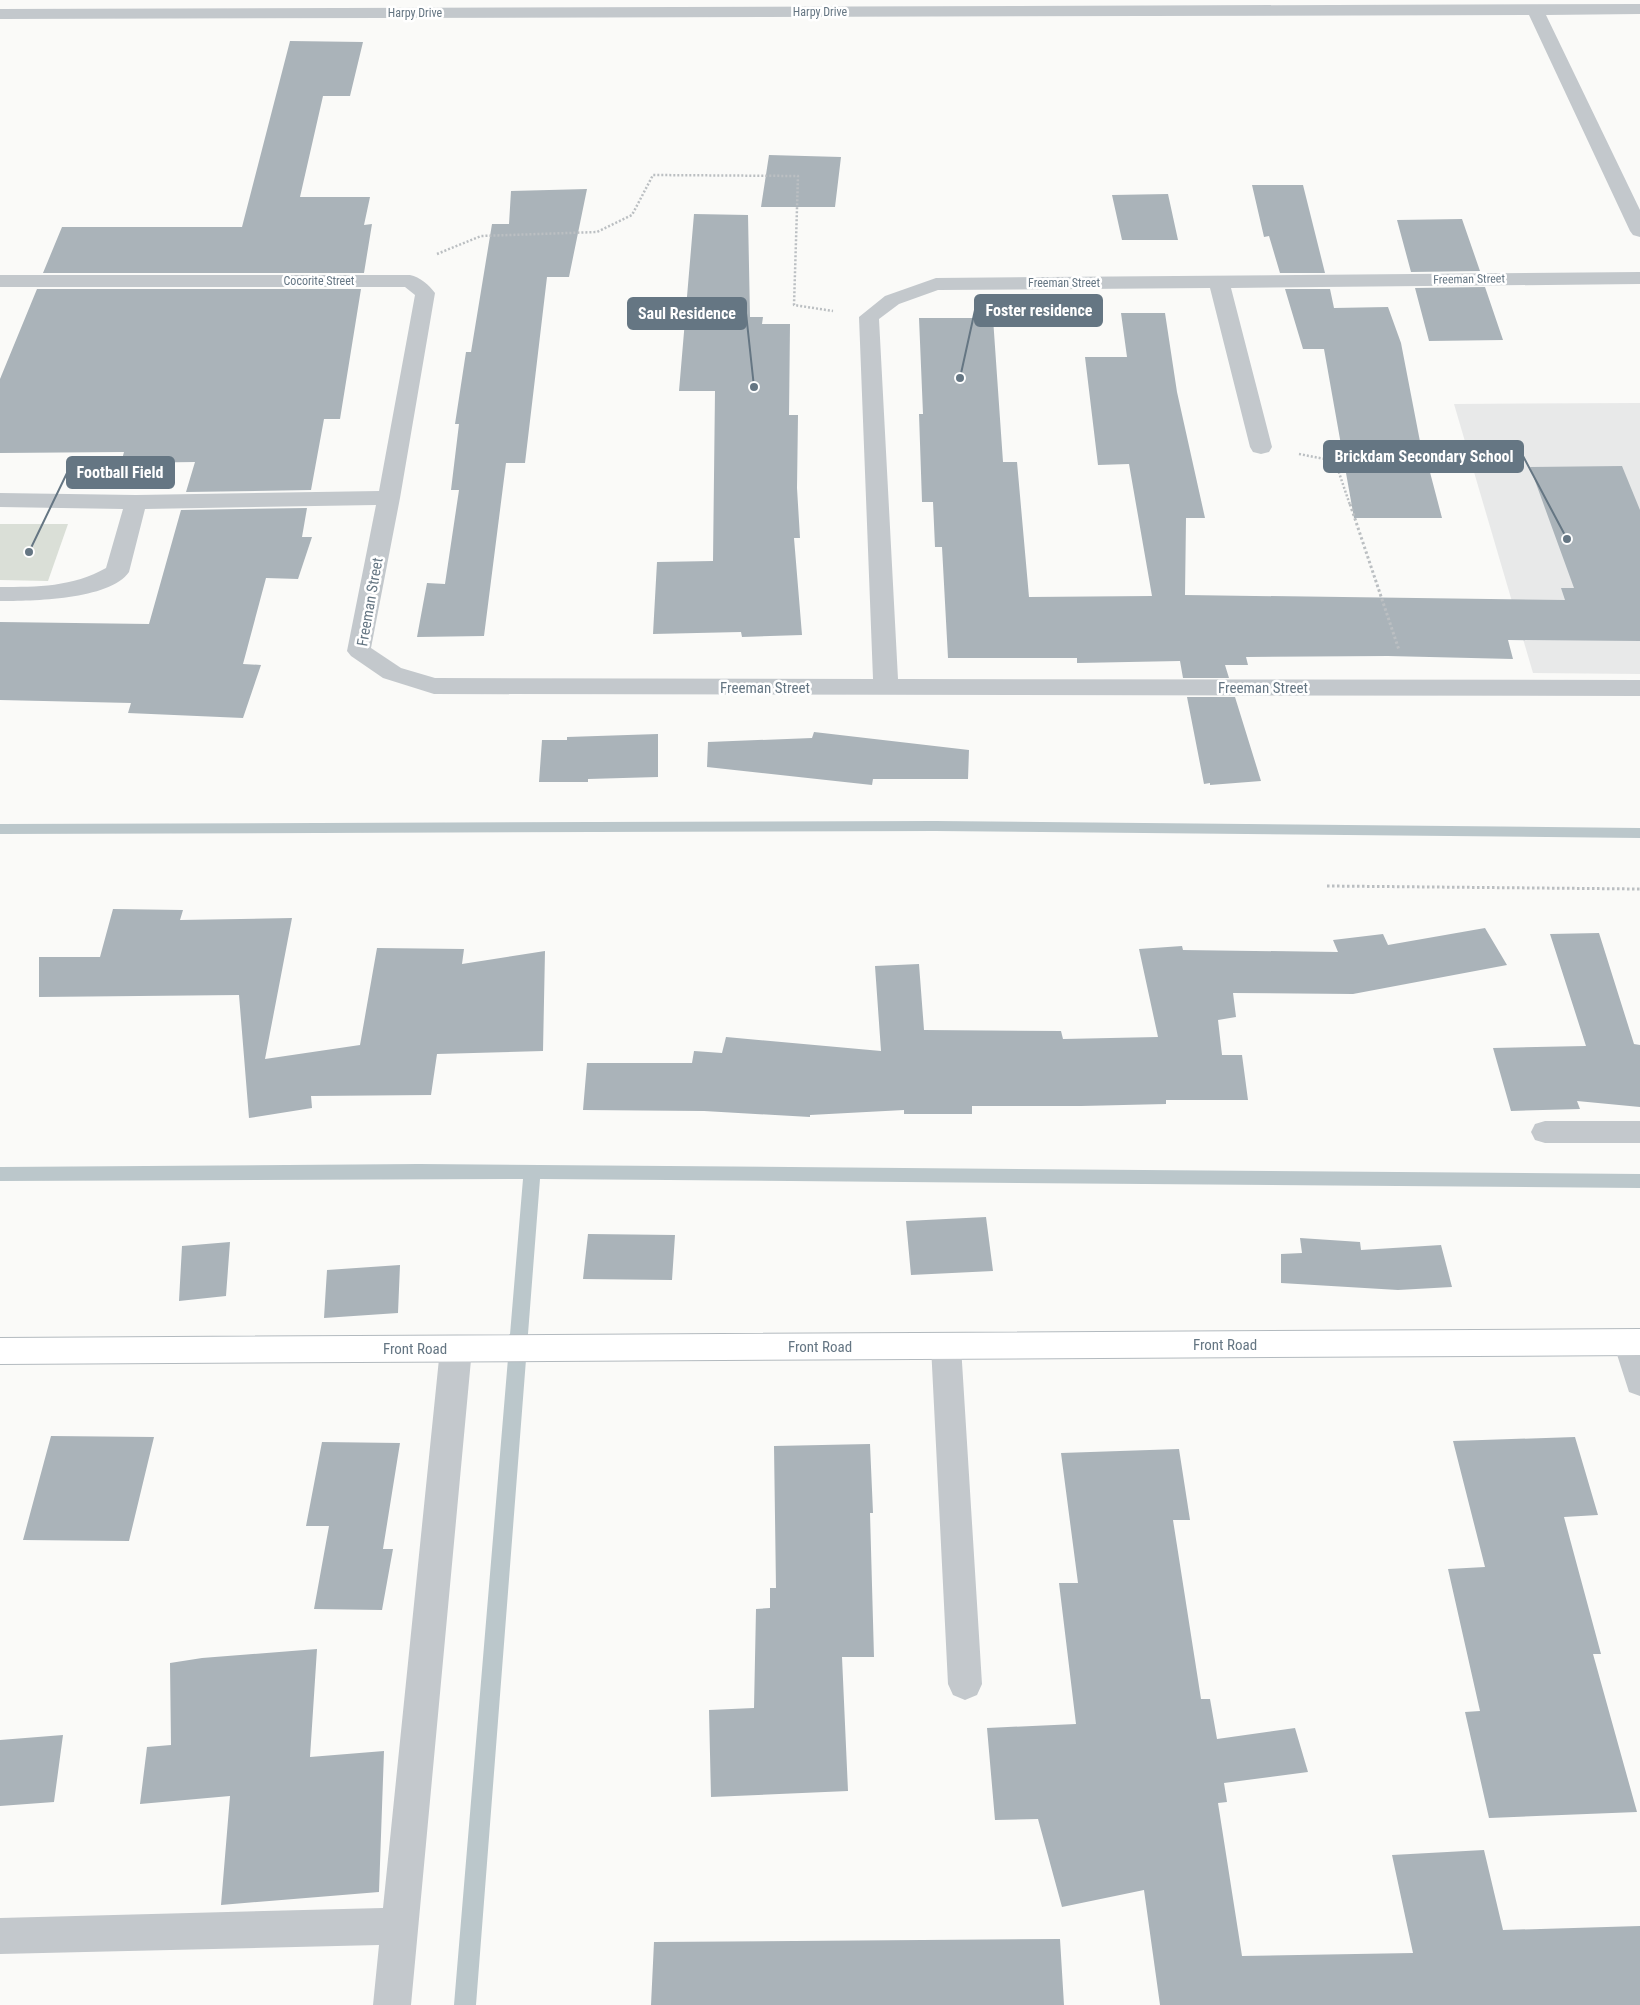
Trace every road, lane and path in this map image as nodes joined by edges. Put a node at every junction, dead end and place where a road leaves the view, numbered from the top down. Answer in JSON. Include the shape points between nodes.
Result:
{"nodes":[{"id":1,"x":605,"y":6,"type":"edge"},
{"id":2,"x":697,"y":6,"type":"edge"},
{"id":3,"x":991,"y":6,"type":"edge"},
{"id":4,"x":1535,"y":9,"type":"junction"},
{"id":5,"x":1640,"y":9,"type":"edge"},
{"id":6,"x":0,"y":14,"type":"edge"},
{"id":7,"x":1640,"y":231,"type":"edge"},
{"id":8,"x":1640,"y":278,"type":"edge"},
{"id":9,"x":0,"y":281,"type":"edge"},
{"id":10,"x":410,"y":282,"type":"junction"},
{"id":11,"x":1219,"y":282,"type":"junction"},
{"id":12,"x":868,"y":317,"type":"junction"},
{"id":13,"x":1261,"y":447,"type":"joint"},
{"id":14,"x":389,"y":498,"type":"junction"},
{"id":15,"x":0,"y":500,"type":"edge"},
{"id":16,"x":136,"y":502,"type":"junction"},
{"id":17,"x":0,"y":594,"type":"edge"},
{"id":18,"x":886,"y":688,"type":"junction"},
{"id":19,"x":1412,"y":688,"type":"junction"},
{"id":20,"x":1640,"y":688,"type":"edge"},
{"id":21,"x":1327,"y":886,"type":"dead end"},
{"id":22,"x":1640,"y":889,"type":"edge"},
{"id":23,"x":1545,"y":1132,"type":"dead end"},
{"id":24,"x":1640,"y":1132,"type":"edge"},
{"id":25,"x":1634,"y":1342,"type":"edge"},
{"id":26,"x":946,"y":1346,"type":"junction"},
{"id":27,"x":456,"y":1349,"type":"junction"},
{"id":28,"x":0,"y":1351,"type":"edge"},
{"id":29,"x":1640,"y":1383,"type":"edge"},
{"id":30,"x":965,"y":1684,"type":"dead end"},
{"id":31,"x":400,"y":1926,"type":"junction"},
{"id":32,"x":0,"y":1936,"type":"edge"},
{"id":33,"x":392,"y":2005,"type":"edge"}],
"edges":[{"from":1,"to":2,"type":"street","name":"Harpy Drive"},
{"from":1,"to":6,"type":"street","name":"Harpy Drive"},
{"from":2,"to":3,"type":"street","name":"Harpy Drive"},
{"from":3,"to":4,"type":"street","name":"Harpy Drive"},
{"from":4,"to":5,"type":"street","name":"Harpy Drive"},
{"from":4,"to":7,"type":"street"},
{"from":8,"to":11,"type":"street","name":"Freeman Street"},
{"from":9,"to":10,"type":"street","name":"Cocorite Street"},
{"from":10,"to":12,"type":"path","via":[[415,263],[481,236],[597,232],[632,215],[653,175],[798,176],[794,306]]},
{"from":10,"to":14,"type":"street","via":[[425,293]]},
{"from":11,"to":12,"type":"street","name":"Freeman Street","via":[[936,284],[892,300]]},
{"from":11,"to":13,"type":"street"},
{"from":12,"to":18,"type":"street"},
{"from":13,"to":19,"type":"path","via":[[1335,461]]},
{"from":14,"to":16,"type":"street"},
{"from":14,"to":18,"type":"street","name":"Freeman Street","via":[[359,651],[392,673],[434,686]]},
{"from":15,"to":16,"type":"street"},
{"from":16,"to":17,"type":"street","via":[[118,572],[104,581],[46,594]]},
{"from":18,"to":19,"type":"street","name":"Freeman Street"},
{"from":19,"to":20,"type":"street","name":"Freeman Street"},
{"from":21,"to":22,"type":"path"},
{"from":23,"to":24,"type":"street"},
{"from":25,"to":26,"type":"street","name":"Front Road"},
{"from":25,"to":29,"type":"street"},
{"from":26,"to":27,"type":"street","name":"Front Road"},
{"from":26,"to":30,"type":"street"},
{"from":27,"to":28,"type":"street","name":"Front Road"},
{"from":27,"to":31,"type":"street"},
{"from":31,"to":32,"type":"street"},
{"from":31,"to":33,"type":"street"}]}
